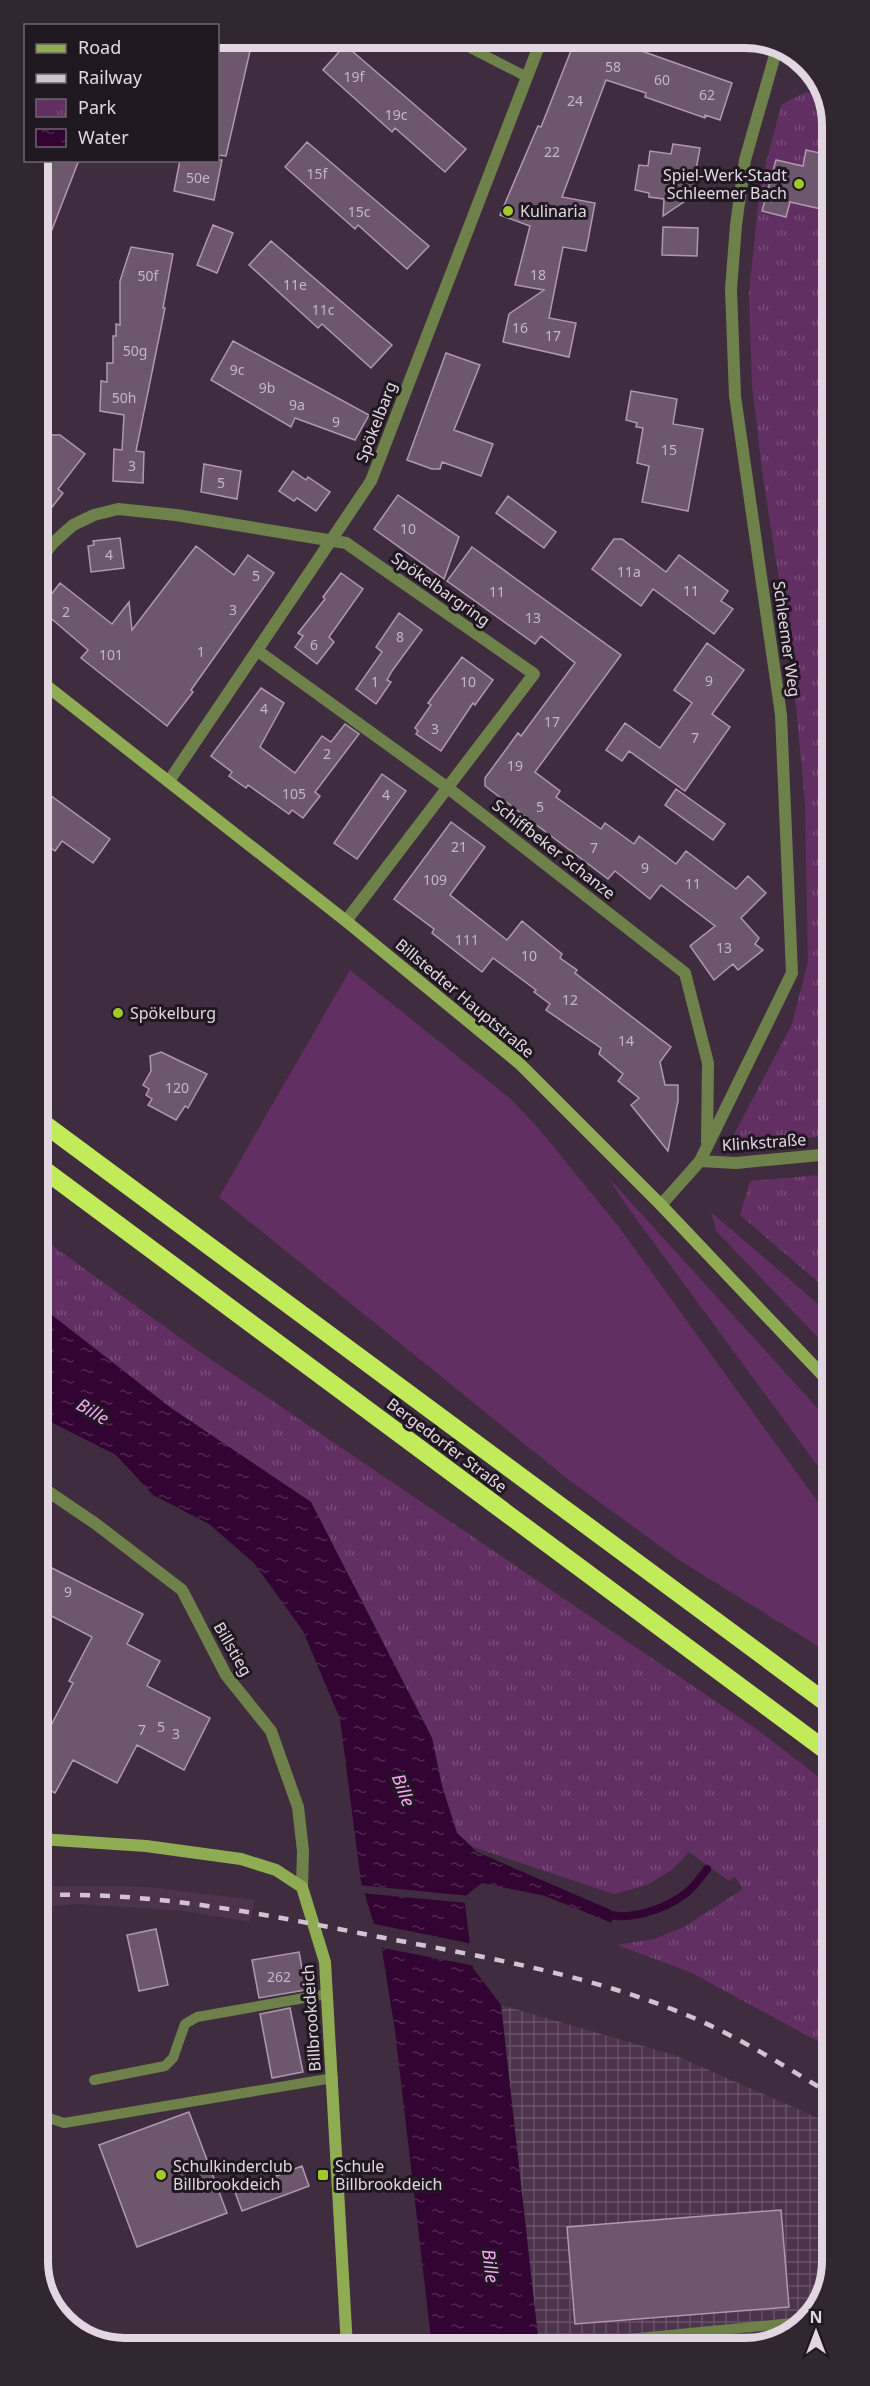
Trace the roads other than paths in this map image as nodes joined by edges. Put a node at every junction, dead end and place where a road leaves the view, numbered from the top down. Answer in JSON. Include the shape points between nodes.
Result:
{"nodes":[{"id":1,"x":470,"y":48,"type":"edge"},
{"id":2,"x":538,"y":48,"type":"edge"},
{"id":3,"x":775,"y":55,"type":"edge"},
{"id":4,"x":527,"y":77,"type":"junction"},
{"id":5,"x":332,"y":542,"type":"junction"},
{"id":6,"x":48,"y":550,"type":"edge"},
{"id":7,"x":258,"y":651,"type":"junction"},
{"id":8,"x":48,"y":687,"type":"edge"},
{"id":9,"x":169,"y":781,"type":"junction"},
{"id":10,"x":448,"y":788,"type":"junction"},
{"id":11,"x":346,"y":921,"type":"junction"},
{"id":12,"x":48,"y":1127,"type":"edge"},
{"id":13,"x":706,"y":1145,"type":"junction"},
{"id":14,"x":822,"y":1155,"type":"edge"},
{"id":15,"x":700,"y":1161,"type":"junction"},
{"id":16,"x":48,"y":1173,"type":"edge"},
{"id":17,"x":661,"y":1205,"type":"junction"},
{"id":18,"x":822,"y":1375,"type":"edge"},
{"id":19,"x":48,"y":1492,"type":"edge"},
{"id":20,"x":822,"y":1700,"type":"edge"},
{"id":21,"x":822,"y":1748,"type":"edge"},
{"id":22,"x":48,"y":1840,"type":"edge"},
{"id":23,"x":302,"y":1887,"type":"junction"},
{"id":24,"x":327,"y":1994,"type":"junction"},
{"id":25,"x":333,"y":2078,"type":"junction"},
{"id":26,"x":94,"y":2079,"type":"dead end"},
{"id":27,"x":48,"y":2118,"type":"edge"},
{"id":28,"x":786,"y":2324,"type":"edge"},
{"id":29,"x":347,"y":2338,"type":"edge"},
{"id":30,"x":638,"y":2338,"type":"edge"}],
"edges":[{"from":1,"to":4,"type":"lane"},
{"from":2,"to":4,"type":"street","name":"Spökelbarg"},
{"from":3,"to":13,"type":"street","name":"Schleemer Weg","via":[[745,160],[731,289],[735,396],[781,715],[792,973]]},
{"from":4,"to":5,"type":"street","name":"Spökelbarg","via":[[371,481]]},
{"from":5,"to":6,"type":"street","name":"Spökelbargring","via":[[118,509],[74,525]]},
{"from":5,"to":7,"type":"street","name":"Spökelbarg"},
{"from":5,"to":10,"type":"street","name":"Spökelbargring","via":[[346,543],[534,674]]},
{"from":7,"to":9,"type":"street","name":"Spökelbarg"},
{"from":7,"to":10,"type":"street","name":"Schiffbeker Schanze"},
{"from":8,"to":9,"type":"street","name":"Billstedter Hauptstraße"},
{"from":9,"to":11,"type":"street","name":"Billstedter Hauptstraße"},
{"from":10,"to":11,"type":"street","name":"Spökelbargring"},
{"from":10,"to":13,"type":"street","name":"Schiffbeker Schanze","via":[[686,973],[708,1063]]},
{"from":11,"to":17,"type":"street","name":"Billstedter Hauptstraße","via":[[520,1064]]},
{"from":12,"to":20,"type":"highway","name":"Bergedorfer Straße"},
{"from":13,"to":15,"type":"street","name":"Schleemer Weg"},
{"from":14,"to":15,"type":"street","name":"Klinkstraße","via":[[736,1163]]},
{"from":15,"to":17,"type":"street","name":"Schleemer Weg"},
{"from":16,"to":21,"type":"highway","name":"Bergedorfer Straße"},
{"from":17,"to":18,"type":"street","name":"Billstedter Hauptstraße"},
{"from":19,"to":23,"type":"street","name":"Billstieg","via":[[182,1590],[226,1675],[272,1731],[298,1807]]},
{"from":22,"to":23,"type":"street","via":[[146,1846],[241,1859],[276,1870]]},
{"from":23,"to":24,"type":"street","name":"Billbrookdeich","via":[[326,1962]]},
{"from":24,"to":25,"type":"street","name":"Billbrookdeich"},
{"from":24,"to":26,"type":"lane","via":[[197,2017],[186,2024],[173,2058],[165,2066]]},
{"from":25,"to":27,"type":"lane","via":[[64,2123]]},
{"from":25,"to":29,"type":"street","name":"Billbrookdeich"},
{"from":28,"to":30,"type":"lane"}]}
